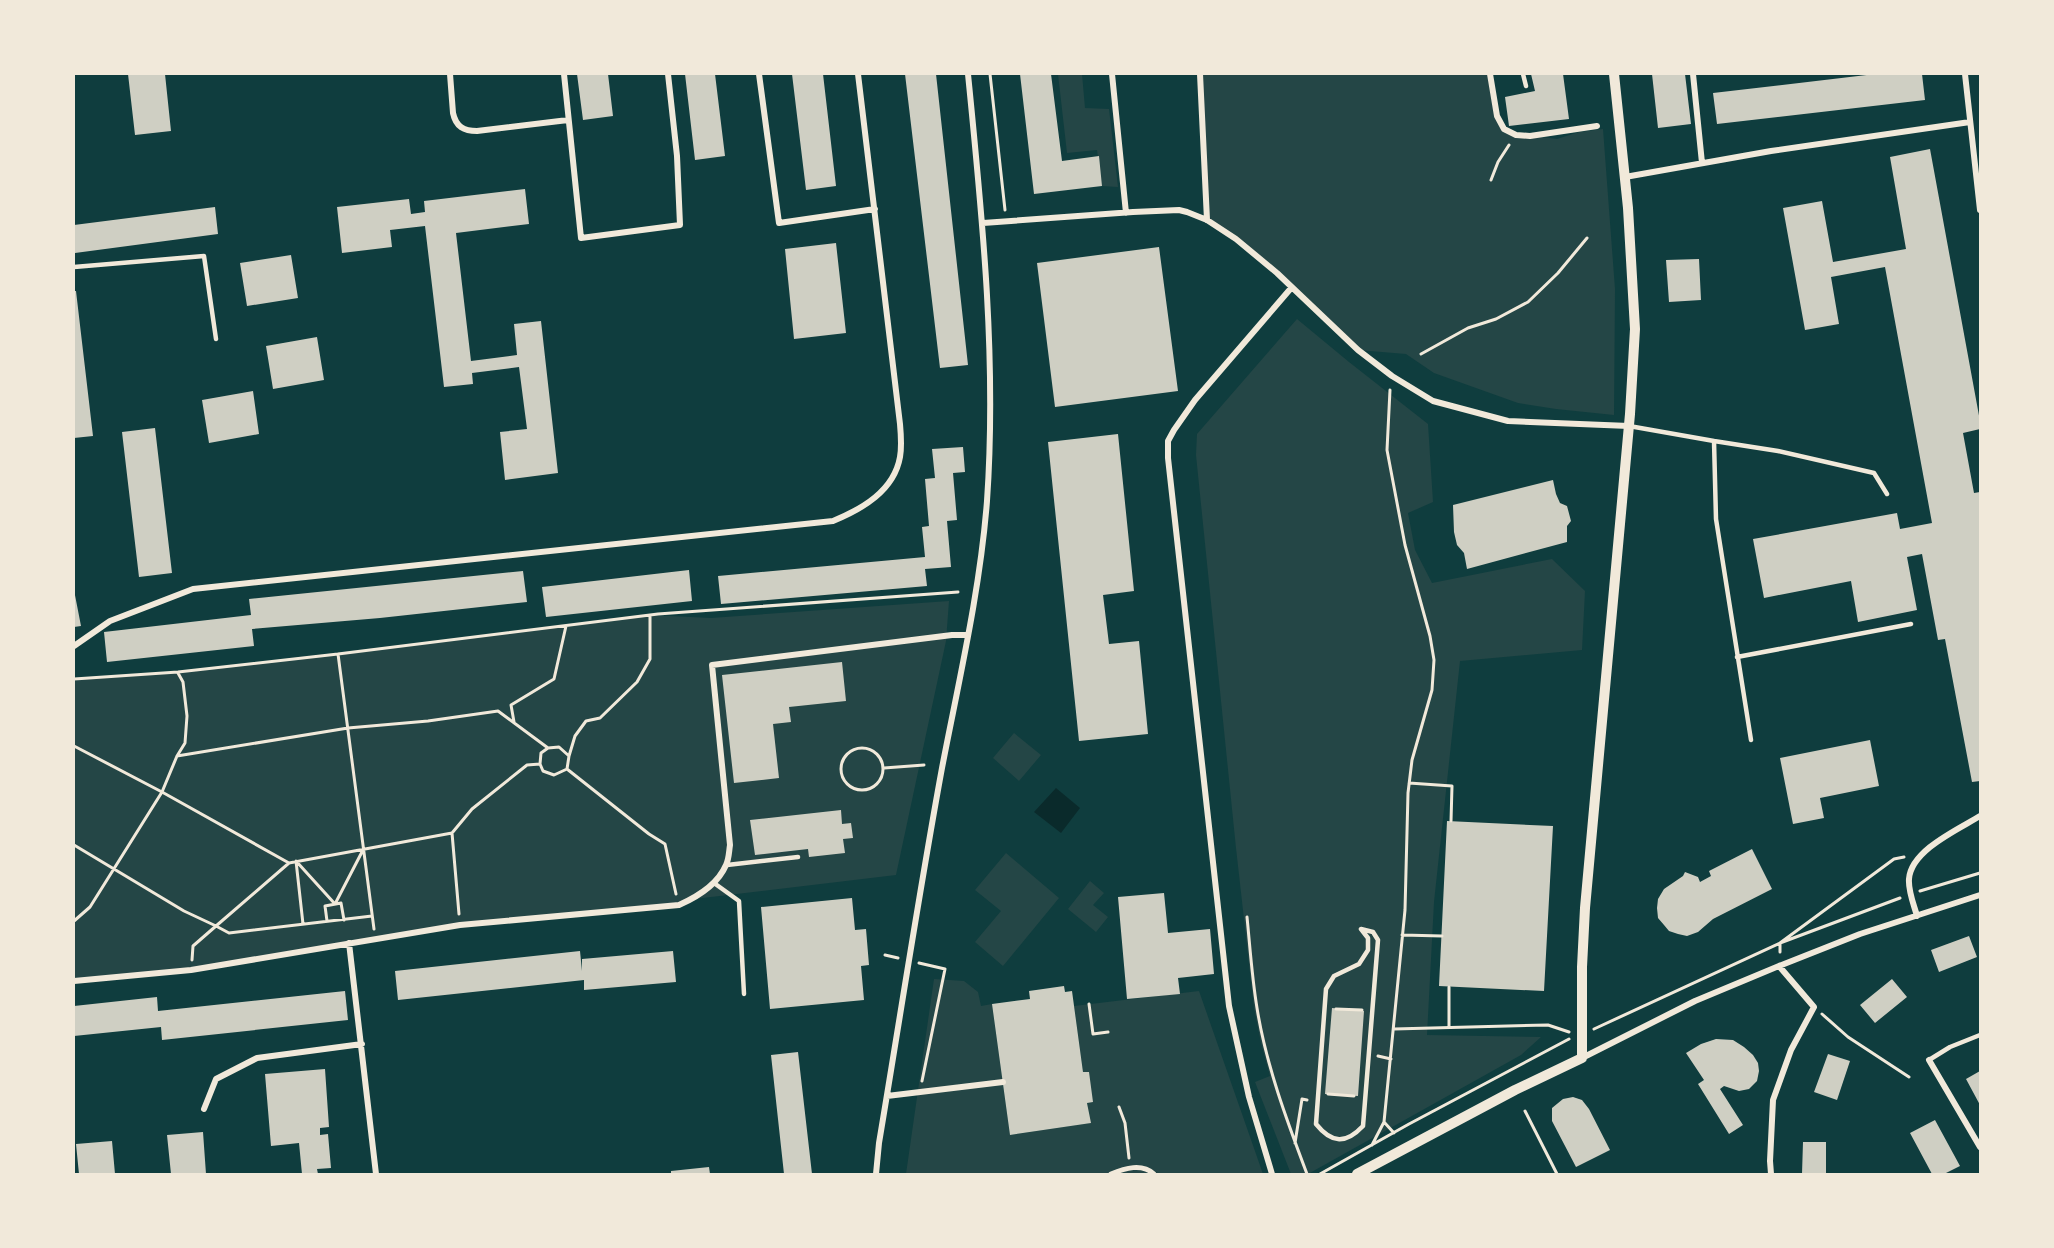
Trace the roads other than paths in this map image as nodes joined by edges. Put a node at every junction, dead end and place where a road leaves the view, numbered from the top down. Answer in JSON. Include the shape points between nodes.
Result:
{"nodes":[{"id":1,"x":450,"y":74,"type":"edge"},
{"id":2,"x":564,"y":74,"type":"edge"},
{"id":3,"x":668,"y":74,"type":"edge"},
{"id":4,"x":759,"y":74,"type":"edge"},
{"id":5,"x":858,"y":74,"type":"edge"},
{"id":6,"x":968,"y":74,"type":"edge"},
{"id":7,"x":1112,"y":74,"type":"edge"},
{"id":8,"x":1200,"y":74,"type":"edge"},
{"id":9,"x":1490,"y":74,"type":"edge"},
{"id":10,"x":1523,"y":74,"type":"edge"},
{"id":11,"x":1614,"y":74,"type":"edge"},
{"id":12,"x":1693,"y":74,"type":"edge"},
{"id":13,"x":1965,"y":74,"type":"edge"},
{"id":14,"x":1526,"y":86,"type":"dead end"},
{"id":15,"x":568,"y":120,"type":"junction"},
{"id":16,"x":1970,"y":122,"type":"junction"},
{"id":17,"x":1597,"y":126,"type":"dead end"},
{"id":18,"x":1702,"y":163,"type":"junction"},
{"id":19,"x":1624,"y":177,"type":"junction"},
{"id":20,"x":874,"y":209,"type":"junction"},
{"id":21,"x":1980,"y":210,"type":"edge"},
{"id":22,"x":1126,"y":213,"type":"junction"},
{"id":23,"x":1207,"y":220,"type":"junction"},
{"id":24,"x":983,"y":223,"type":"junction"},
{"id":25,"x":74,"y":267,"type":"edge"},
{"id":26,"x":1292,"y":287,"type":"junction"},
{"id":27,"x":216,"y":339,"type":"dead end"},
{"id":28,"x":1629,"y":426,"type":"junction"},
{"id":29,"x":1714,"y":441,"type":"junction"},
{"id":30,"x":1887,"y":494,"type":"dead end"},
{"id":31,"x":1911,"y":624,"type":"dead end"},
{"id":32,"x":968,"y":635,"type":"junction"},
{"id":33,"x":74,"y":646,"type":"edge"},
{"id":34,"x":1737,"y":657,"type":"junction"},
{"id":35,"x":1751,"y":740,"type":"dead end"},
{"id":36,"x":1980,"y":816,"type":"edge"},
{"id":37,"x":798,"y":856,"type":"dead end"},
{"id":38,"x":727,"y":865,"type":"junction"},
{"id":39,"x":714,"y":883,"type":"junction"},
{"id":40,"x":1980,"y":896,"type":"edge"},
{"id":41,"x":1917,"y":916,"type":"junction"},
{"id":42,"x":350,"y":943,"type":"junction"},
{"id":43,"x":1779,"y":966,"type":"junction"},
{"id":44,"x":74,"y":981,"type":"edge"},
{"id":45,"x":744,"y":994,"type":"dead end"},
{"id":46,"x":1980,"y":1035,"type":"edge"},
{"id":47,"x":362,"y":1044,"type":"junction"},
{"id":48,"x":1582,"y":1058,"type":"junction"},
{"id":49,"x":1929,"y":1060,"type":"joint"},
{"id":50,"x":1003,"y":1082,"type":"dead end"},
{"id":51,"x":887,"y":1096,"type":"junction"},
{"id":52,"x":1317,"y":1100,"type":"joint"},
{"id":53,"x":204,"y":1109,"type":"dead end"},
{"id":54,"x":879,"y":1143,"type":"junction"},
{"id":55,"x":1980,"y":1147,"type":"edge"},
{"id":56,"x":376,"y":1174,"type":"edge"},
{"id":57,"x":871,"y":1174,"type":"edge"},
{"id":58,"x":876,"y":1174,"type":"edge"},
{"id":59,"x":1111,"y":1174,"type":"edge"},
{"id":60,"x":1154,"y":1174,"type":"edge"},
{"id":61,"x":1272,"y":1174,"type":"edge"},
{"id":62,"x":1357,"y":1174,"type":"edge"},
{"id":63,"x":1771,"y":1174,"type":"edge"}],
"edges":[{"from":1,"to":15,"type":"street","via":[[454,120],[463,129],[477,131]]},
{"from":2,"to":15,"type":"street"},
{"from":3,"to":15,"type":"street","via":[[681,225],[581,238]]},
{"from":4,"to":20,"type":"street","via":[[778,223]]},
{"from":5,"to":20,"type":"street"},
{"from":6,"to":24,"type":"street"},
{"from":7,"to":22,"type":"street"},
{"from":8,"to":23,"type":"street"},
{"from":9,"to":17,"type":"street","via":[[1497,116],[1504,129],[1516,135]]},
{"from":10,"to":14,"type":"lane"},
{"from":11,"to":19,"type":"street"},
{"from":12,"to":18,"type":"street"},
{"from":13,"to":16,"type":"street"},
{"from":16,"to":18,"type":"street"},
{"from":16,"to":21,"type":"street"},
{"from":18,"to":19,"type":"street"},
{"from":19,"to":28,"type":"street","via":[[1635,329]]},
{"from":20,"to":33,"type":"street","via":[[901,450],[887,486],[851,514],[811,524],[193,590],[110,621]]},
{"from":22,"to":23,"type":"street","via":[[1179,210]]},
{"from":22,"to":24,"type":"street"},
{"from":23,"to":26,"type":"street","via":[[1236,238]]},
{"from":24,"to":32,"type":"street","via":[[990,441],[984,525]]},
{"from":25,"to":27,"type":"lane","via":[[204,256]]},
{"from":26,"to":28,"type":"street","via":[[1358,350],[1433,401],[1508,421]]},
{"from":26,"to":61,"type":"street","via":[[1196,400],[1168,441],[1229,1006],[1249,1097]]},
{"from":28,"to":29,"type":"lane"},
{"from":28,"to":48,"type":"street","via":[[1585,908]]},
{"from":29,"to":30,"type":"lane","via":[[1874,473]]},
{"from":29,"to":34,"type":"lane","via":[[1716,519]]},
{"from":31,"to":34,"type":"lane"},
{"from":32,"to":38,"type":"street","via":[[712,665],[730,845]]},
{"from":32,"to":51,"type":"street"},
{"from":34,"to":35,"type":"lane"},
{"from":36,"to":41,"type":"street","via":[[1940,840],[1913,866],[1909,880]]},
{"from":37,"to":38,"type":"lane"},
{"from":38,"to":39,"type":"street"},
{"from":39,"to":42,"type":"street","via":[[694,899],[678,905],[460,925]]},
{"from":39,"to":45,"type":"lane","via":[[739,901]]},
{"from":40,"to":41,"type":"street"},
{"from":41,"to":43,"type":"street"},
{"from":42,"to":44,"type":"street","via":[[190,970]]},
{"from":42,"to":47,"type":"street"},
{"from":43,"to":48,"type":"street","via":[[1695,1001]]},
{"from":43,"to":63,"type":"street","via":[[1814,1007],[1791,1050],[1773,1100]]},
{"from":46,"to":49,"type":"lane"},
{"from":47,"to":53,"type":"street","via":[[257,1058],[216,1079]]},
{"from":47,"to":56,"type":"street"},
{"from":48,"to":62,"type":"street"},
{"from":49,"to":55,"type":"street"},
{"from":50,"to":51,"type":"street"},
{"from":51,"to":54,"type":"street"},
{"from":52,"to":52,"type":"lane","via":[[1316,1124],[1325,1135],[1337,1139],[1353,1137],[1364,1126],[1377,972],[1378,940],[1373,932],[1361,929],[1368,939],[1368,950],[1359,964],[1334,976],[1326,989]]},
{"from":54,"to":57,"type":"street"},
{"from":54,"to":58,"type":"street"},
{"from":59,"to":60,"type":"street","via":[[1130,1168],[1143,1168]]}]}
